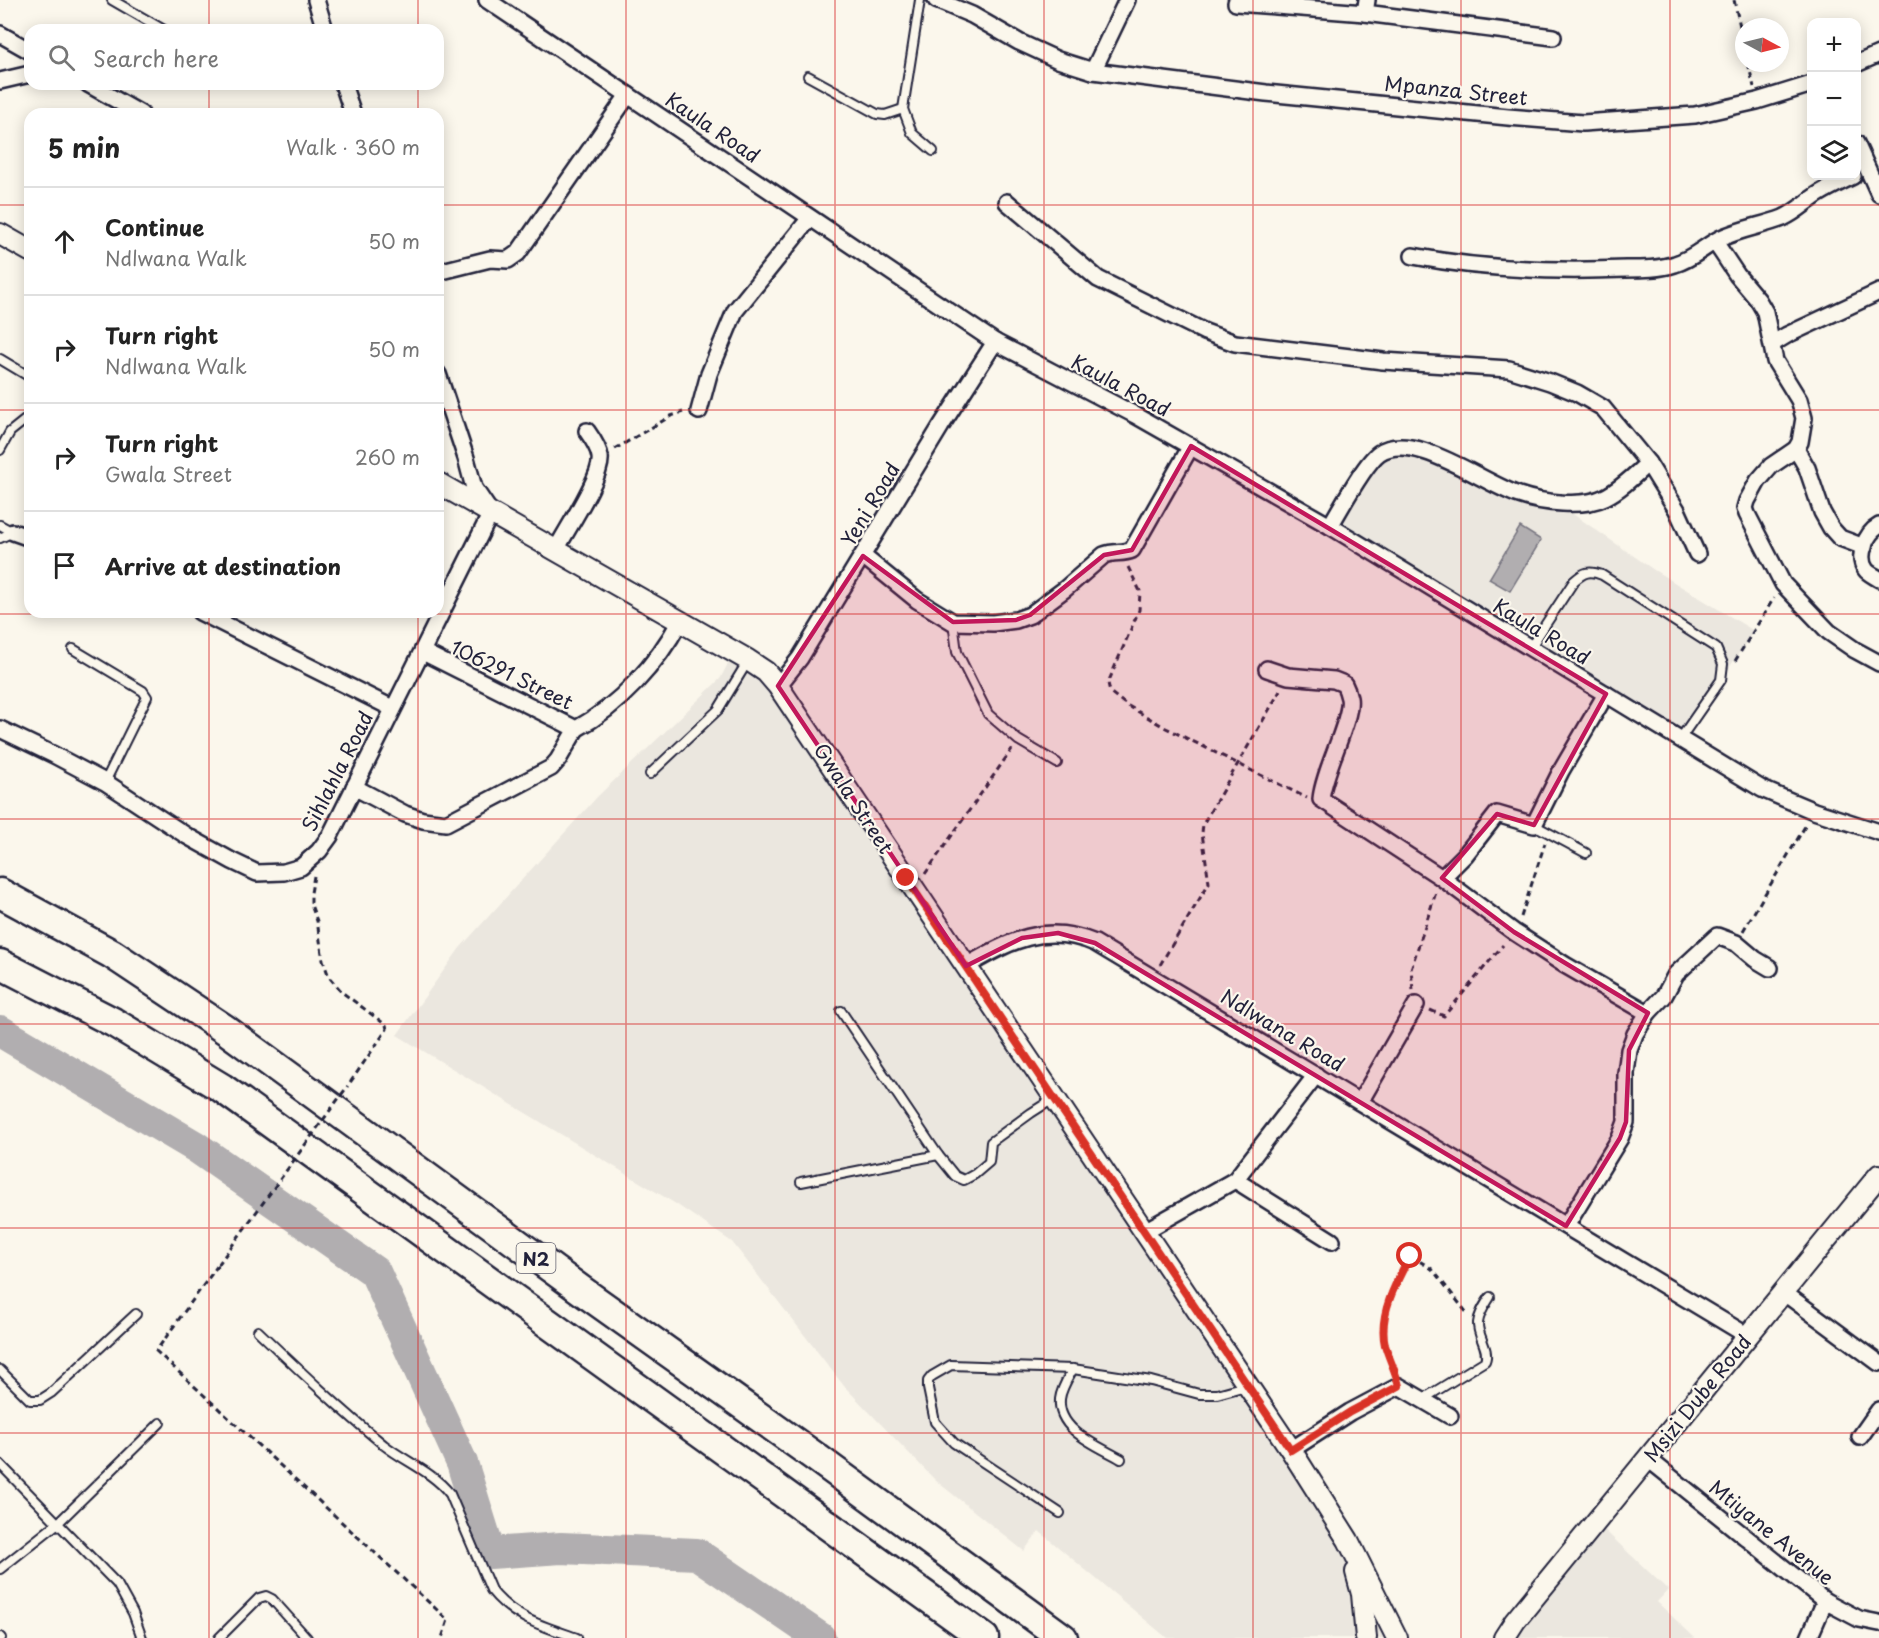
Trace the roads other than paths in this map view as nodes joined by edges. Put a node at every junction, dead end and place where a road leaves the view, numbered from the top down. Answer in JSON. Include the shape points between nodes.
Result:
{"nodes":[{"id":1,"x":112,"y":0,"type":"edge"},
{"id":2,"x":316,"y":0,"type":"edge"},
{"id":3,"x":487,"y":0,"type":"edge"},
{"id":4,"x":920,"y":0,"type":"edge"},
{"id":5,"x":936,"y":0,"type":"edge"},
{"id":6,"x":1127,"y":0,"type":"edge"},
{"id":7,"x":1236,"y":3,"type":"dead end"},
{"id":8,"x":1366,"y":6,"type":"edge"},
{"id":9,"x":154,"y":24,"type":"edge"},
{"id":10,"x":323,"y":24,"type":"edge"},
{"id":11,"x":0,"y":34,"type":"edge"},
{"id":12,"x":1553,"y":37,"type":"dead end"},
{"id":13,"x":24,"y":48,"type":"edge"},
{"id":14,"x":1879,"y":54,"type":"edge"},
{"id":15,"x":1861,"y":62,"type":"edge"},
{"id":16,"x":1093,"y":71,"type":"junction"},
{"id":17,"x":24,"y":76,"type":"edge"},
{"id":18,"x":808,"y":76,"type":"dead end"},
{"id":19,"x":0,"y":81,"type":"edge"},
{"id":20,"x":1807,"y":86,"type":"edge"},
{"id":21,"x":99,"y":90,"type":"edge"},
{"id":22,"x":345,"y":90,"type":"edge"},
{"id":23,"x":628,"y":95,"type":"junction"},
{"id":24,"x":130,"y":108,"type":"edge"},
{"id":25,"x":351,"y":108,"type":"edge"},
{"id":26,"x":903,"y":109,"type":"junction"},
{"id":27,"x":933,"y":151,"type":"dead end"},
{"id":28,"x":1861,"y":174,"type":"edge"},
{"id":29,"x":1844,"y":180,"type":"edge"},
{"id":30,"x":1879,"y":194,"type":"edge"},
{"id":31,"x":1007,"y":202,"type":"dead end"},
{"id":32,"x":810,"y":218,"type":"junction"},
{"id":33,"x":2,"y":241,"type":"edge"},
{"id":34,"x":1715,"y":242,"type":"junction"},
{"id":35,"x":24,"y":249,"type":"edge"},
{"id":36,"x":1413,"y":256,"type":"dead end"},
{"id":37,"x":444,"y":270,"type":"edge"},
{"id":38,"x":1879,"y":292,"type":"edge"},
{"id":39,"x":995,"y":342,"type":"junction"},
{"id":40,"x":1772,"y":345,"type":"junction"},
{"id":41,"x":0,"y":359,"type":"edge"},
{"id":42,"x":24,"y":373,"type":"edge"},
{"id":43,"x":444,"y":392,"type":"edge"},
{"id":44,"x":699,"y":411,"type":"dead end"},
{"id":45,"x":24,"y":421,"type":"edge"},
{"id":46,"x":587,"y":431,"type":"dead end"},
{"id":47,"x":1191,"y":446,"type":"junction"},
{"id":48,"x":1796,"y":449,"type":"junction"},
{"id":49,"x":0,"y":450,"type":"edge"},
{"id":50,"x":1648,"y":463,"type":"junction"},
{"id":51,"x":444,"y":486,"type":"edge"},
{"id":52,"x":491,"y":513,"type":"junction"},
{"id":53,"x":1330,"y":525,"type":"junction"},
{"id":54,"x":1879,"y":526,"type":"edge"},
{"id":55,"x":4,"y":532,"type":"edge"},
{"id":56,"x":24,"y":537,"type":"edge"},
{"id":57,"x":1864,"y":547,"type":"junction"},
{"id":58,"x":555,"y":550,"type":"junction"},
{"id":59,"x":1697,"y":554,"type":"dead end"},
{"id":60,"x":863,"y":556,"type":"junction"},
{"id":61,"x":1879,"y":579,"type":"edge"},
{"id":62,"x":444,"y":609,"type":"edge"},
{"id":63,"x":212,"y":618,"type":"edge"},
{"id":64,"x":440,"y":618,"type":"edge"},
{"id":65,"x":680,"y":621,"type":"junction"},
{"id":66,"x":953,"y":622,"type":"junction"},
{"id":67,"x":1530,"y":648,"type":"junction"},
{"id":68,"x":73,"y":649,"type":"dead end"},
{"id":69,"x":423,"y":652,"type":"junction"},
{"id":70,"x":748,"y":660,"type":"junction"},
{"id":71,"x":1879,"y":663,"type":"edge"},
{"id":72,"x":1267,"y":669,"type":"dead end"},
{"id":73,"x":778,"y":686,"type":"junction"},
{"id":74,"x":1606,"y":694,"type":"junction"},
{"id":75,"x":393,"y":708,"type":"junction"},
{"id":76,"x":0,"y":729,"type":"edge"},
{"id":77,"x":576,"y":729,"type":"junction"},
{"id":78,"x":1680,"y":739,"type":"junction"},
{"id":79,"x":1057,"y":763,"type":"dead end"},
{"id":80,"x":650,"y":774,"type":"dead end"},
{"id":81,"x":105,"y":782,"type":"junction"},
{"id":82,"x":354,"y":787,"type":"junction"},
{"id":83,"x":1534,"y":825,"type":"junction"},
{"id":84,"x":1879,"y":832,"type":"edge"},
{"id":85,"x":1586,"y":853,"type":"dead end"},
{"id":86,"x":1442,"y":878,"type":"junction"},
{"id":87,"x":0,"y":893,"type":"edge"},
{"id":88,"x":0,"y":964,"type":"edge"},
{"id":89,"x":966,"y":966,"type":"junction"},
{"id":90,"x":1770,"y":968,"type":"dead end"},
{"id":91,"x":1416,"y":1005,"type":"road end"},
{"id":92,"x":841,"y":1011,"type":"dead end"},
{"id":93,"x":1648,"y":1013,"type":"junction"},
{"id":94,"x":1316,"y":1075,"type":"junction"},
{"id":95,"x":1054,"y":1098,"type":"junction"},
{"id":96,"x":1360,"y":1102,"type":"junction"},
{"id":97,"x":938,"y":1155,"type":"junction"},
{"id":98,"x":1879,"y":1175,"type":"edge"},
{"id":99,"x":1235,"y":1180,"type":"junction"},
{"id":100,"x":801,"y":1182,"type":"dead end"},
{"id":101,"x":1566,"y":1226,"type":"junction"},
{"id":102,"x":1143,"y":1232,"type":"junction"},
{"id":103,"x":1332,"y":1241,"type":"dead end"},
{"id":104,"x":1783,"y":1292,"type":"junction"},
{"id":105,"x":1490,"y":1297,"type":"dead end"},
{"id":106,"x":136,"y":1314,"type":"dead end"},
{"id":107,"x":258,"y":1331,"type":"dead end"},
{"id":108,"x":1748,"y":1336,"type":"junction"},
{"id":109,"x":1879,"y":1363,"type":"edge"},
{"id":110,"x":1073,"y":1369,"type":"junction"},
{"id":111,"x":0,"y":1370,"type":"edge"},
{"id":112,"x":1247,"y":1385,"type":"junction"},
{"id":113,"x":1421,"y":1400,"type":"junction"},
{"id":114,"x":1879,"y":1410,"type":"edge"},
{"id":115,"x":1450,"y":1416,"type":"dead end"},
{"id":116,"x":160,"y":1423,"type":"dead end"},
{"id":117,"x":1860,"y":1437,"type":"dead end"},
{"id":118,"x":1291,"y":1450,"type":"junction"},
{"id":119,"x":1647,"y":1458,"type":"junction"},
{"id":120,"x":1121,"y":1459,"type":"dead end"},
{"id":121,"x":0,"y":1464,"type":"edge"},
{"id":122,"x":1060,"y":1513,"type":"dead end"},
{"id":123,"x":58,"y":1523,"type":"junction"},
{"id":124,"x":1348,"y":1540,"type":"junction"},
{"id":125,"x":0,"y":1569,"type":"edge"},
{"id":126,"x":1824,"y":1601,"type":"junction"},
{"id":127,"x":1515,"y":1621,"type":"junction"},
{"id":128,"x":1879,"y":1623,"type":"edge"},
{"id":129,"x":142,"y":1638,"type":"edge"},
{"id":130,"x":219,"y":1638,"type":"edge"},
{"id":131,"x":307,"y":1638,"type":"edge"},
{"id":132,"x":577,"y":1638,"type":"edge"},
{"id":133,"x":984,"y":1638,"type":"edge"},
{"id":134,"x":1063,"y":1638,"type":"edge"},
{"id":135,"x":1366,"y":1638,"type":"edge"},
{"id":136,"x":1397,"y":1638,"type":"edge"},
{"id":137,"x":1497,"y":1638,"type":"edge"},
{"id":138,"x":1504,"y":1638,"type":"edge"},
{"id":139,"x":1809,"y":1638,"type":"edge"}],
"edges":[{"from":1,"to":9,"type":"lane"},
{"from":2,"to":10,"type":"street"},
{"from":3,"to":23,"type":"street","name":"Kaula Road"},
{"from":4,"to":26,"type":"lane"},
{"from":5,"to":16,"type":"street","name":"Mpanza Street","via":[[1058,60]]},
{"from":6,"to":16,"type":"street"},
{"from":7,"to":8,"type":"street"},
{"from":8,"to":12,"type":"street"},
{"from":11,"to":13,"type":"street"},
{"from":14,"to":15,"type":"street"},
{"from":16,"to":20,"type":"street","name":"Mpanza Street","via":[[1266,93],[1583,123],[1695,115]]},
{"from":17,"to":19,"type":"street"},
{"from":18,"to":26,"type":"lane","via":[[877,114]]},
{"from":21,"to":24,"type":"street"},
{"from":22,"to":25,"type":"street"},
{"from":23,"to":32,"type":"street","name":"Kaula Road"},
{"from":23,"to":37,"type":"street","via":[[518,253],[508,260],[490,259]]},
{"from":26,"to":27,"type":"lane","via":[[912,133]]},
{"from":28,"to":30,"type":"street"},
{"from":29,"to":34,"type":"street","via":[[1789,215]]},
{"from":31,"to":50,"type":"street","via":[[1098,279],[1205,332],[1235,343],[1383,362],[1509,369],[1577,393],[1603,408]]},
{"from":32,"to":39,"type":"street","name":"Kaula Road"},
{"from":32,"to":44,"type":"street","via":[[735,312]]},
{"from":33,"to":35,"type":"street"},
{"from":34,"to":36,"type":"street","via":[[1685,261],[1636,269],[1456,264]]},
{"from":34,"to":40,"type":"street","via":[[1765,312]]},
{"from":38,"to":40,"type":"street"},
{"from":39,"to":47,"type":"street","name":"Kaula Road"},
{"from":39,"to":60,"type":"street","name":"Yeni Road"},
{"from":40,"to":48,"type":"street","via":[[1780,372],[1803,409]]},
{"from":41,"to":42,"type":"lane"},
{"from":43,"to":52,"type":"street","via":[[474,488]]},
{"from":45,"to":49,"type":"lane","via":[[10,432]]},
{"from":46,"to":58,"type":"street","via":[[600,457],[599,473]]},
{"from":47,"to":53,"type":"street","name":"Kaula Road"},
{"from":47,"to":66,"type":"street","via":[[1132,550],[1104,555],[1030,615],[993,623]]},
{"from":48,"to":57,"type":"street","via":[[1831,528],[1840,538]]},
{"from":48,"to":71,"type":"street","via":[[1771,466],[1758,481],[1745,508],[1747,514],[1783,584],[1829,632]]},
{"from":50,"to":53,"type":"street","via":[[1604,498],[1584,503],[1558,502],[1519,495],[1445,460],[1415,449],[1392,447],[1378,453]]},
{"from":50,"to":59,"type":"street","via":[[1677,510]]},
{"from":51,"to":52,"type":"street","name":"Gwala Street"},
{"from":52,"to":58,"type":"street","name":"Gwala Street"},
{"from":52,"to":62,"type":"street","name":"Sihlahla Road"},
{"from":53,"to":67,"type":"street","name":"Kaula Road"},
{"from":54,"to":57,"type":"street"},
{"from":55,"to":56,"type":"street"},
{"from":57,"to":61,"type":"street","via":[[1862,558],[1867,571]]},
{"from":58,"to":65,"type":"street","name":"Gwala Street"},
{"from":60,"to":66,"type":"street","via":[[917,600]]},
{"from":60,"to":73,"type":"street","name":"Yeni Road","via":[[800,658]]},
{"from":63,"to":75,"type":"street"},
{"from":64,"to":69,"type":"street","name":"Sihlahla Road"},
{"from":65,"to":70,"type":"street","name":"Gwala Street"},
{"from":65,"to":77,"type":"street","name":"106291 Street","via":[[642,675],[595,718]]},
{"from":66,"to":79,"type":"lane","via":[[957,652],[988,714],[1018,740]]},
{"from":67,"to":74,"type":"street","name":"Kaula Road"},
{"from":67,"to":78,"type":"lane","via":[[1574,580],[1584,572],[1594,572],[1716,648],[1723,664],[1721,680]]},
{"from":68,"to":81,"type":"lane","via":[[147,697]]},
{"from":69,"to":75,"type":"street","name":"Sihlahla Road"},
{"from":69,"to":77,"type":"street","name":"106291 Street"},
{"from":70,"to":73,"type":"street","name":"Gwala Street"},
{"from":70,"to":80,"type":"lane","via":[[718,710]]},
{"from":72,"to":86,"type":"street","via":[[1344,684],[1349,697],[1346,718],[1322,785],[1321,799]]},
{"from":73,"to":89,"type":"street","name":"Gwala Street"},
{"from":74,"to":78,"type":"street","name":"Kaula Road"},
{"from":74,"to":83,"type":"street","via":[[1571,751]]},
{"from":75,"to":82,"type":"street","name":"Sihlahla Road"},
{"from":76,"to":81,"type":"street","name":"Sihlahla Road"},
{"from":77,"to":82,"type":"street","via":[[551,768],[446,823],[405,814]]},
{"from":78,"to":84,"type":"street","name":"Kaula Road","via":[[1762,789],[1814,812]]},
{"from":81,"to":82,"type":"street","name":"Sihlahla Road","via":[[187,836],[257,873],[301,867],[330,836]]},
{"from":83,"to":85,"type":"lane"},
{"from":83,"to":86,"type":"street","via":[[1497,814]]},
{"from":86,"to":93,"type":"street","via":[[1522,938]]},
{"from":87,"to":134,"type":"highway","number":"N2","via":[[112,954],[226,1030]]},
{"from":88,"to":133,"type":"highway","number":"N2","via":[[113,1022],[222,1088]]},
{"from":89,"to":94,"type":"street","name":"Ndlwana Road","via":[[1022,938],[1058,933],[1080,937],[1095,942]]},
{"from":89,"to":95,"type":"street","name":"Gwala Street"},
{"from":90,"to":93,"type":"street","via":[[1736,943],[1717,936],[1676,974],[1664,996]]},
{"from":91,"to":96,"type":"street"},
{"from":92,"to":97,"type":"lane"},
{"from":93,"to":101,"type":"street","via":[[1629,1050],[1626,1122],[1620,1138]]},
{"from":94,"to":96,"type":"street","name":"Ndlwana Road"},
{"from":94,"to":99,"type":"street"},
{"from":95,"to":97,"type":"lane","via":[[991,1142],[989,1162],[964,1180],[955,1176]]},
{"from":95,"to":102,"type":"street","name":"Gwala Street"},
{"from":96,"to":101,"type":"street","name":"Ndlwana Road"},
{"from":97,"to":100,"type":"lane"},
{"from":98,"to":104,"type":"street","name":"Msizi Dube Road"},
{"from":99,"to":102,"type":"street"},
{"from":99,"to":103,"type":"street"},
{"from":101,"to":108,"type":"street","name":"Ndlwana Road"},
{"from":102,"to":112,"type":"street","name":"Gwala Street"},
{"from":104,"to":108,"type":"street","name":"Msizi Dube Road"},
{"from":104,"to":109,"type":"street"},
{"from":105,"to":113,"type":"lane","via":[[1477,1326],[1485,1361]]},
{"from":106,"to":111,"type":"lane","via":[[40,1400],[30,1400]]},
{"from":107,"to":132,"type":"lane","via":[[324,1395],[377,1439],[442,1483],[491,1590],[501,1602],[532,1622]]},
{"from":108,"to":119,"type":"street","name":"Msizi Dube Road"},
{"from":110,"to":112,"type":"lane","via":[[1151,1381],[1199,1394],[1217,1394]]},
{"from":110,"to":120,"type":"lane","via":[[1060,1397],[1063,1417],[1073,1430]]},
{"from":110,"to":122,"type":"lane","via":[[951,1365],[928,1381],[934,1422],[954,1443]]},
{"from":112,"to":118,"type":"street","name":"Gwala Street"},
{"from":113,"to":115,"type":"street"},
{"from":113,"to":118,"type":"street","via":[[1399,1386]]},
{"from":114,"to":117,"type":"street"},
{"from":116,"to":123,"type":"lane"},
{"from":118,"to":124,"type":"street","name":"Gwala Street"},
{"from":119,"to":126,"type":"street","name":"Mtiyane Avenue"},
{"from":119,"to":127,"type":"street","name":"Msizi Dube Road"},
{"from":121,"to":123,"type":"lane"},
{"from":123,"to":125,"type":"lane"},
{"from":123,"to":129,"type":"lane","via":[[117,1584]]},
{"from":124,"to":135,"type":"street","name":"Gwala Street","via":[[1362,1594]]},
{"from":124,"to":136,"type":"street","name":"Gwala Street"},
{"from":126,"to":128,"type":"street","name":"Mtiyane Avenue","via":[[1859,1619]]},
{"from":126,"to":139,"type":"street"},
{"from":127,"to":137,"type":"street","name":"Msizi Dube Road"},
{"from":127,"to":138,"type":"street","name":"Msizi Dube Road"},
{"from":130,"to":131,"type":"lane","via":[[259,1598],[266,1596]]}]}
